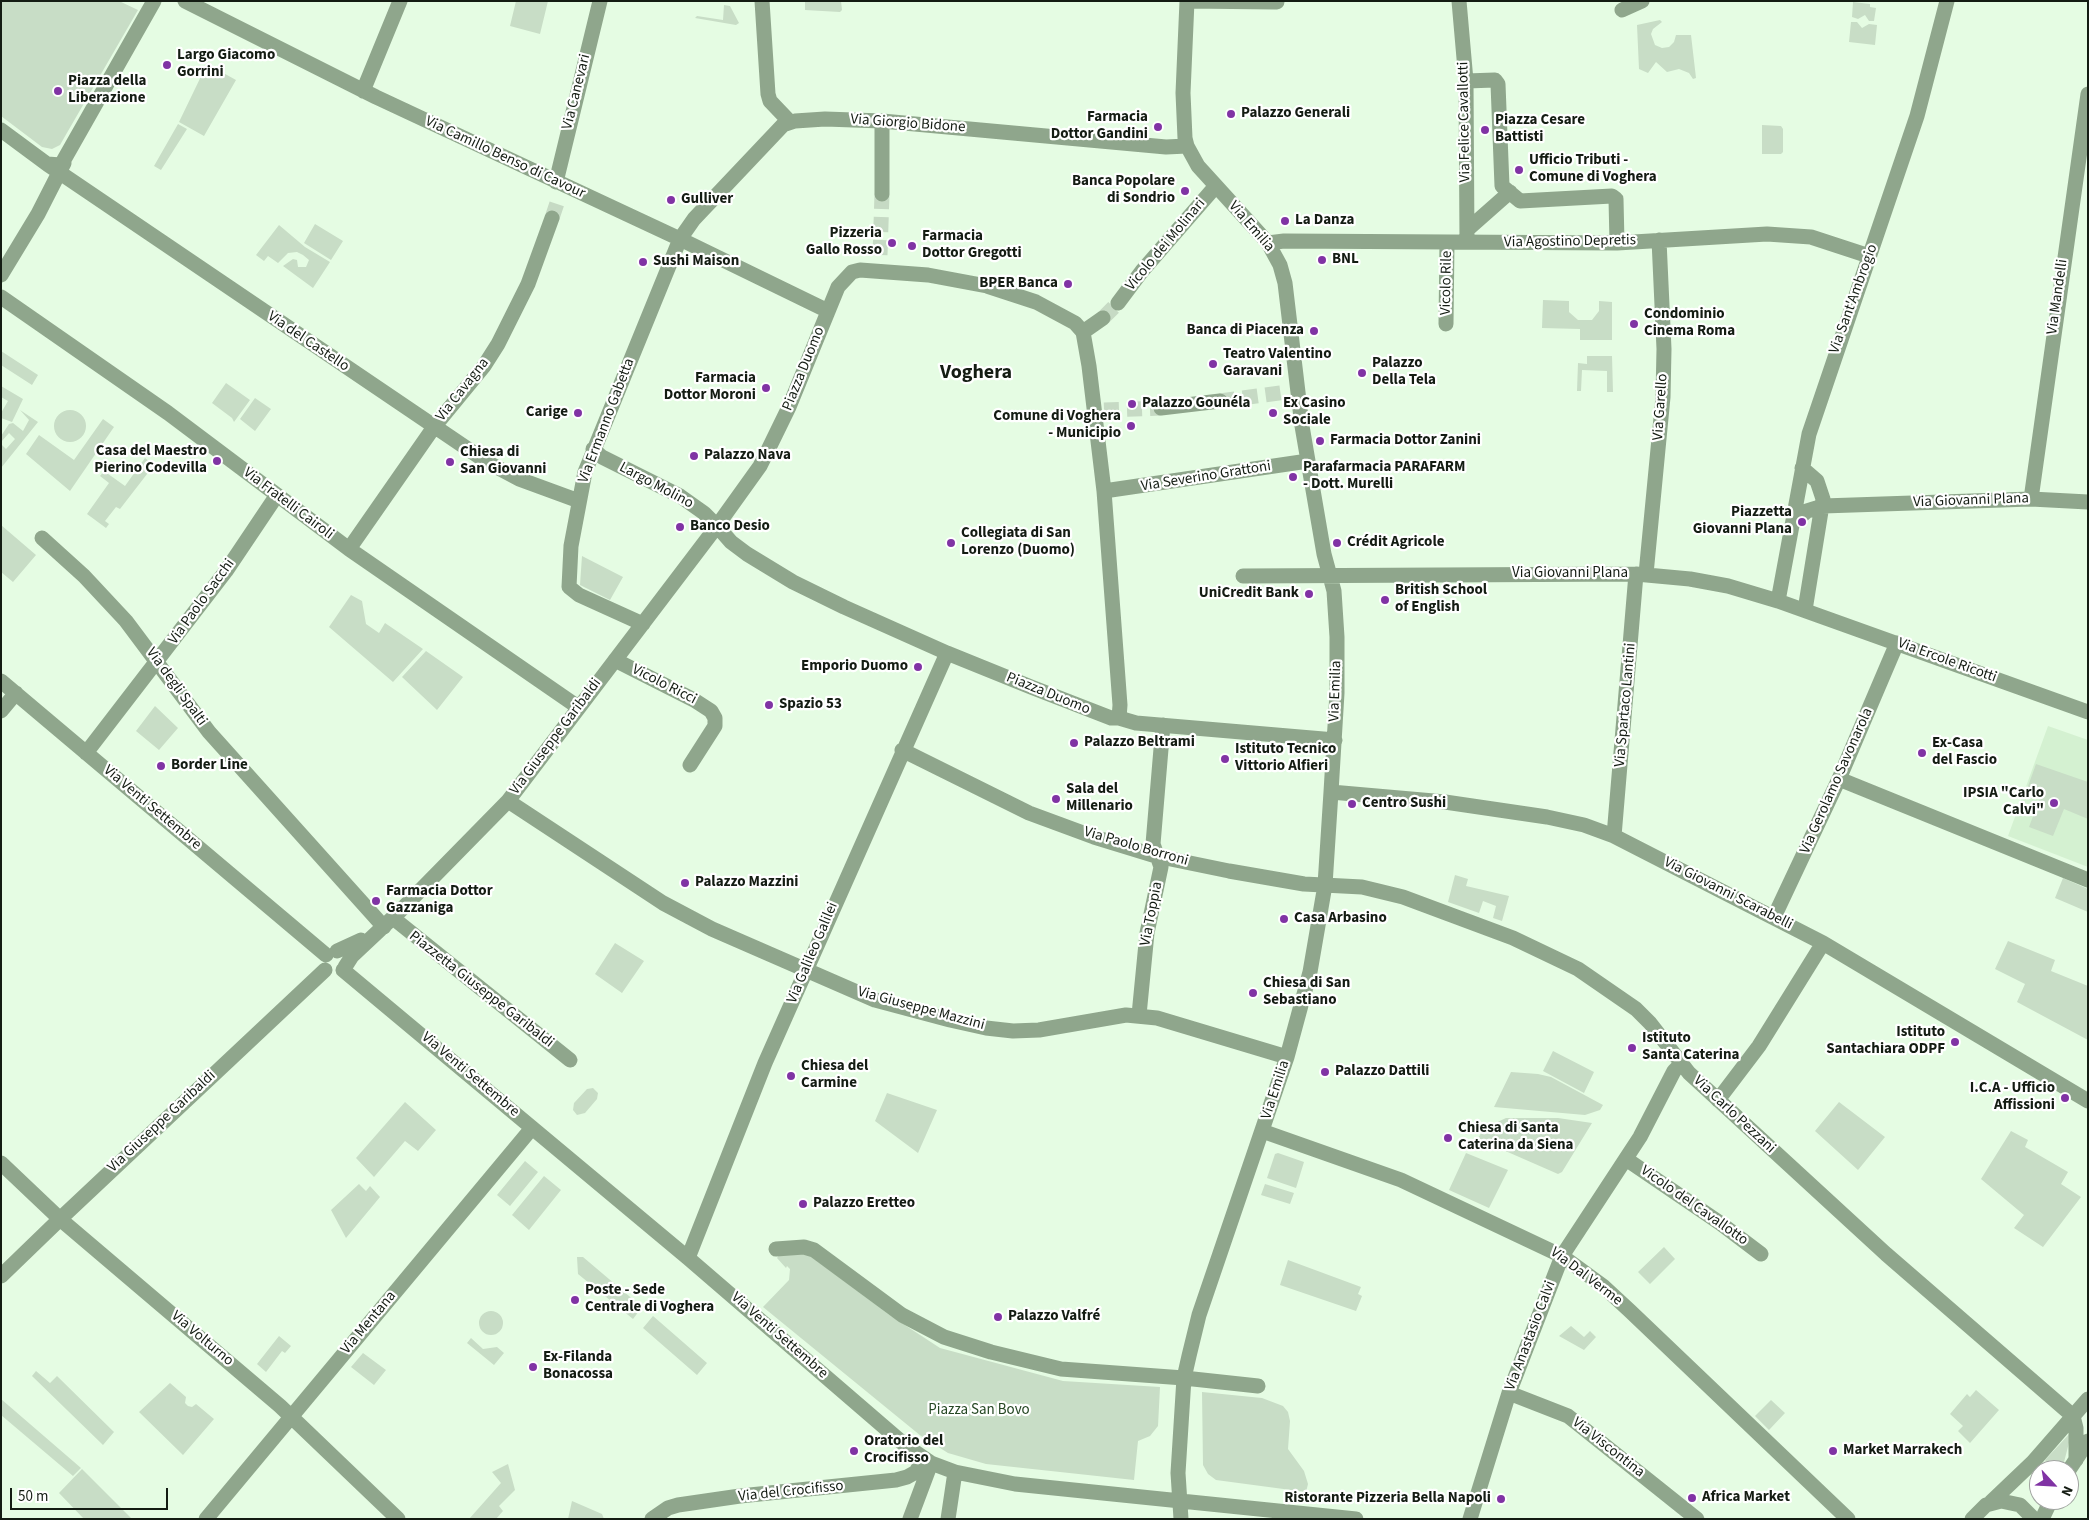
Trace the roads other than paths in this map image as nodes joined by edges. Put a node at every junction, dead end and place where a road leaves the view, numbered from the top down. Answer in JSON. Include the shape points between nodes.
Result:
{"nodes":[{"id":1,"x":154,"y":1,"type":"edge"},
{"id":2,"x":185,"y":1,"type":"edge"},
{"id":3,"x":400,"y":1,"type":"edge"},
{"id":4,"x":600,"y":1,"type":"edge"},
{"id":5,"x":762,"y":1,"type":"edge"},
{"id":6,"x":1187,"y":1,"type":"edge"},
{"id":7,"x":1459,"y":1,"type":"edge"},
{"id":8,"x":1642,"y":1,"type":"edge"},
{"id":9,"x":1947,"y":1,"type":"edge"},
{"id":10,"x":1277,"y":2,"type":"edge"},
{"id":11,"x":1622,"y":10,"type":"dead end"},
{"id":12,"x":1466,"y":81,"type":"junction"},
{"id":13,"x":363,"y":91,"type":"junction"},
{"id":14,"x":2088,"y":94,"type":"edge"},
{"id":15,"x":882,"y":121,"type":"junction"},
{"id":16,"x":790,"y":122,"type":"junction"},
{"id":17,"x":1,"y":130,"type":"edge"},
{"id":18,"x":1186,"y":146,"type":"junction"},
{"id":19,"x":63,"y":166,"type":"junction"},
{"id":20,"x":1215,"y":187,"type":"junction"},
{"id":21,"x":559,"y":188,"type":"junction"},
{"id":22,"x":1510,"y":192,"type":"junction"},
{"id":23,"x":882,"y":194,"type":"tunnel mouth"},
{"id":24,"x":552,"y":218,"type":"tunnel mouth"},
{"id":25,"x":1467,"y":236,"type":"junction"},
{"id":26,"x":680,"y":239,"type":"junction"},
{"id":27,"x":1659,"y":240,"type":"junction"},
{"id":28,"x":1447,"y":242,"type":"junction"},
{"id":29,"x":1268,"y":243,"type":"junction"},
{"id":30,"x":1617,"y":243,"type":"junction"},
{"id":31,"x":1869,"y":256,"type":"junction"},
{"id":32,"x":1,"y":275,"type":"edge"},
{"id":33,"x":1,"y":297,"type":"edge"},
{"id":34,"x":1118,"y":303,"type":"tunnel mouth"},
{"id":35,"x":828,"y":311,"type":"junction"},
{"id":36,"x":1104,"y":318,"type":"tunnel mouth"},
{"id":37,"x":1446,"y":324,"type":"dead end"},
{"id":38,"x":1083,"y":332,"type":"junction"},
{"id":39,"x":1220,"y":401,"type":"tunnel mouth"},
{"id":40,"x":1161,"y":408,"type":"tunnel mouth"},
{"id":41,"x":434,"y":426,"type":"junction"},
{"id":42,"x":593,"y":449,"type":"junction"},
{"id":43,"x":1308,"y":461,"type":"junction"},
{"id":44,"x":1802,"y":468,"type":"junction"},
{"id":45,"x":1104,"y":490,"type":"junction"},
{"id":46,"x":277,"y":495,"type":"junction"},
{"id":47,"x":2031,"y":499,"type":"junction"},
{"id":48,"x":579,"y":501,"type":"junction"},
{"id":49,"x":2088,"y":502,"type":"edge"},
{"id":50,"x":1823,"y":506,"type":"junction"},
{"id":51,"x":1793,"y":523,"type":"junction"},
{"id":52,"x":717,"y":526,"type":"junction"},
{"id":53,"x":42,"y":538,"type":"dead end"},
{"id":54,"x":349,"y":549,"type":"junction"},
{"id":55,"x":1330,"y":574,"type":"junction"},
{"id":56,"x":1641,"y":574,"type":"junction"},
{"id":57,"x":1243,"y":576,"type":"dead end"},
{"id":58,"x":1778,"y":601,"type":"junction"},
{"id":59,"x":1805,"y":610,"type":"junction"},
{"id":60,"x":643,"y":624,"type":"junction"},
{"id":61,"x":1897,"y":644,"type":"junction"},
{"id":62,"x":946,"y":653,"type":"junction"},
{"id":63,"x":615,"y":660,"type":"junction"},
{"id":64,"x":158,"y":662,"type":"junction"},
{"id":65,"x":1,"y":681,"type":"edge"},
{"id":66,"x":16,"y":693,"type":"junction"},
{"id":67,"x":578,"y":707,"type":"junction"},
{"id":68,"x":1,"y":711,"type":"edge"},
{"id":69,"x":2088,"y":712,"type":"edge"},
{"id":70,"x":1119,"y":718,"type":"junction"},
{"id":71,"x":1163,"y":725,"type":"junction"},
{"id":72,"x":1334,"y":740,"type":"junction"},
{"id":73,"x":902,"y":750,"type":"junction"},
{"id":74,"x":86,"y":753,"type":"junction"},
{"id":75,"x":690,"y":765,"type":"dead end"},
{"id":76,"x":1839,"y":779,"type":"junction"},
{"id":77,"x":1331,"y":792,"type":"junction"},
{"id":78,"x":508,"y":801,"type":"junction"},
{"id":79,"x":1614,"y":836,"type":"junction"},
{"id":80,"x":307,"y":839,"type":"joint"},
{"id":81,"x":1156,"y":856,"type":"junction"},
{"id":82,"x":2088,"y":880,"type":"edge"},
{"id":83,"x":1326,"y":885,"type":"junction"},
{"id":84,"x":1774,"y":917,"type":"junction"},
{"id":85,"x":385,"y":926,"type":"junction"},
{"id":86,"x":1823,"y":943,"type":"junction"},
{"id":87,"x":329,"y":959,"type":"junction"},
{"id":88,"x":344,"y":969,"type":"junction"},
{"id":89,"x":806,"y":971,"type":"junction"},
{"id":90,"x":1139,"y":1015,"type":"junction"},
{"id":91,"x":1287,"y":1057,"type":"junction"},
{"id":92,"x":570,"y":1060,"type":"dead end"},
{"id":93,"x":1681,"y":1064,"type":"junction"},
{"id":94,"x":1718,"y":1100,"type":"junction"},
{"id":95,"x":2088,"y":1101,"type":"edge"},
{"id":96,"x":532,"y":1128,"type":"junction"},
{"id":97,"x":1262,"y":1132,"type":"junction"},
{"id":98,"x":1626,"y":1159,"type":"junction"},
{"id":99,"x":1,"y":1163,"type":"edge"},
{"id":100,"x":60,"y":1218,"type":"junction"},
{"id":101,"x":776,"y":1249,"type":"dead end"},
{"id":102,"x":1761,"y":1254,"type":"dead end"},
{"id":103,"x":1562,"y":1256,"type":"junction"},
{"id":104,"x":688,"y":1258,"type":"junction"},
{"id":105,"x":1,"y":1276,"type":"edge"},
{"id":106,"x":1184,"y":1378,"type":"junction"},
{"id":107,"x":1258,"y":1386,"type":"dead end"},
{"id":108,"x":1509,"y":1393,"type":"junction"},
{"id":109,"x":2088,"y":1399,"type":"edge"},
{"id":110,"x":291,"y":1416,"type":"junction"},
{"id":111,"x":2073,"y":1416,"type":"junction"},
{"id":112,"x":2088,"y":1441,"type":"edge"},
{"id":113,"x":2072,"y":1460,"type":"edge"},
{"id":114,"x":2075,"y":1460,"type":"edge"},
{"id":115,"x":927,"y":1461,"type":"junction"},
{"id":116,"x":955,"y":1472,"type":"junction"},
{"id":117,"x":1179,"y":1500,"type":"junction"},
{"id":118,"x":1991,"y":1502,"type":"junction"},
{"id":119,"x":1970,"y":1518,"type":"edge"},
{"id":120,"x":206,"y":1519,"type":"edge"},
{"id":121,"x":398,"y":1519,"type":"edge"},
{"id":122,"x":652,"y":1519,"type":"edge"},
{"id":123,"x":910,"y":1519,"type":"edge"},
{"id":124,"x":948,"y":1519,"type":"edge"},
{"id":125,"x":1181,"y":1519,"type":"edge"},
{"id":126,"x":1356,"y":1519,"type":"edge"},
{"id":127,"x":1470,"y":1519,"type":"edge"},
{"id":128,"x":1697,"y":1519,"type":"edge"},
{"id":129,"x":1848,"y":1519,"type":"edge"},
{"id":130,"x":2034,"y":1519,"type":"edge"}],
"edges":[{"from":1,"to":19,"type":"street"},
{"from":2,"to":13,"type":"street","name":"Via Camillo Benso di Cavour"},
{"from":3,"to":13,"type":"street"},
{"from":4,"to":21,"type":"street","name":"Via Canevari"},
{"from":5,"to":16,"type":"street","via":[[768,94],[770,101]]},
{"from":6,"to":10,"type":"street"},
{"from":6,"to":18,"type":"street","name":"Via Emilia","via":[[1183,93]]},
{"from":7,"to":12,"type":"street","name":"Via Felice Cavallotti"},
{"from":8,"to":11,"type":"street"},
{"from":9,"to":31,"type":"street","name":"Via Sant'Ambrogio","via":[[1917,116]]},
{"from":12,"to":22,"type":"street","via":[[1495,80],[1498,84],[1502,186]]},
{"from":12,"to":25,"type":"street","name":"Via Felice Cavallotti"},
{"from":13,"to":21,"type":"street","name":"Via Camillo Benso di Cavour"},
{"from":14,"to":47,"type":"street","name":"Via Mandelli"},
{"from":15,"to":16,"type":"street","name":"Via Giorgio Bidone","via":[[825,119]]},
{"from":15,"to":18,"type":"street","name":"Via Giorgio Bidone"},
{"from":15,"to":23,"type":"street"},
{"from":16,"to":26,"type":"street","via":[[776,132],[694,219]]},
{"from":17,"to":19,"type":"street","name":"Via del Castello","via":[[47,164]]},
{"from":18,"to":20,"type":"street","name":"Via Emilia"},
{"from":19,"to":32,"type":"street"},
{"from":19,"to":41,"type":"street","name":"Via del Castello"},
{"from":20,"to":29,"type":"street","name":"Via Emilia"},
{"from":20,"to":34,"type":"street","name":"Vicolo dei Molinari"},
{"from":21,"to":26,"type":"street","name":"Via Camillo Benso di Cavour"},
{"from":22,"to":25,"type":"street"},
{"from":22,"to":30,"type":"street","via":[[1520,201],[1612,196],[1616,199]]},
{"from":24,"to":41,"type":"street","name":"Via Cavagna","via":[[528,284],[506,330],[484,366]]},
{"from":25,"to":28,"type":"street","name":"Via Agostino Depretis"},
{"from":25,"to":30,"type":"street","name":"Via Agostino Depretis"},
{"from":26,"to":35,"type":"street","name":"Via Camillo Benso di Cavour"},
{"from":26,"to":42,"type":"street","name":"Via Ermanno Gabetta"},
{"from":27,"to":30,"type":"street","name":"Via Agostino Depretis"},
{"from":27,"to":31,"type":"street","name":"Via Agostino Depretis","via":[[1793,234]]},
{"from":27,"to":56,"type":"street","name":"Via Garello","via":[[1663,396]]},
{"from":28,"to":29,"type":"street","name":"Via Agostino Depretis"},
{"from":28,"to":37,"type":"street","name":"Vicolo Rile"},
{"from":29,"to":43,"type":"street","name":"Via Emilia","via":[[1285,283],[1292,392]]},
{"from":31,"to":44,"type":"street","name":"Via Sant'Ambrogio","via":[[1828,373]]},
{"from":33,"to":46,"type":"street","name":"Via Fratelli Cairoli","via":[[168,413]]},
{"from":35,"to":38,"type":"street","name":"Piazza Duomo","via":[[838,287],[852,272],[881,262],[1001,290],[1036,302],[1076,323]]},
{"from":35,"to":52,"type":"street","name":"Piazza Duomo","via":[[789,407],[760,466]]},
{"from":36,"to":38,"type":"street"},
{"from":38,"to":45,"type":"street","via":[[1099,410]]},
{"from":39,"to":40,"type":"street"},
{"from":41,"to":48,"type":"street","name":"Via del Castello","via":[[504,472]]},
{"from":41,"to":54,"type":"street","name":"Via Cavagna"},
{"from":42,"to":48,"type":"street","name":"Via Ermanno Gabetta"},
{"from":42,"to":52,"type":"street","name":"Largo Molino","via":[[602,457],[680,496]]},
{"from":43,"to":45,"type":"street","name":"Via Severino Grattoni"},
{"from":43,"to":55,"type":"street","name":"Via Emilia"},
{"from":44,"to":50,"type":"street","via":[[1820,486]]},
{"from":44,"to":51,"type":"street","name":"Via Sant'Ambrogio"},
{"from":45,"to":70,"type":"street"},
{"from":46,"to":54,"type":"street","name":"Via Fratelli Cairoli"},
{"from":46,"to":64,"type":"street","name":"Via Paolo Sacchi","via":[[226,571]]},
{"from":47,"to":49,"type":"street","name":"Via Giovanni Plana"},
{"from":47,"to":50,"type":"street","name":"Via Giovanni Plana"},
{"from":48,"to":60,"type":"street","name":"Via Ermanno Gabetta","via":[[571,546],[569,586],[578,595]]},
{"from":50,"to":51,"type":"street","via":[[1807,511]]},
{"from":50,"to":59,"type":"street"},
{"from":51,"to":58,"type":"street","name":"Via Sant'Ambrogio"},
{"from":52,"to":60,"type":"street","name":"Via Giuseppe Garibaldi"},
{"from":52,"to":62,"type":"street","name":"Piazza Duomo","via":[[736,546],[793,582]]},
{"from":53,"to":64,"type":"street","name":"Via degli Spalti","via":[[84,576]]},
{"from":54,"to":67,"type":"street","name":"Via Fratelli Cairoli"},
{"from":55,"to":56,"type":"street","name":"Via Giovanni Plana"},
{"from":55,"to":57,"type":"street","name":"Via Giovanni Plana"},
{"from":55,"to":72,"type":"street","name":"Via Emilia","via":[[1337,637]]},
{"from":56,"to":58,"type":"street","name":"Via Giovanni Plana","via":[[1728,586]]},
{"from":56,"to":79,"type":"street","name":"Via Spartaco Lantini"},
{"from":58,"to":59,"type":"street","name":"Via Giovanni Plana"},
{"from":59,"to":61,"type":"street","name":"Via Ercole Ricotti"},
{"from":60,"to":63,"type":"street","name":"Via Giuseppe Garibaldi"},
{"from":61,"to":69,"type":"street","name":"Via Ercole Ricotti"},
{"from":61,"to":76,"type":"street","name":"Via Gerolamo Savonarola"},
{"from":62,"to":70,"type":"street","name":"Piazza Duomo","via":[[1111,718]]},
{"from":62,"to":73,"type":"street","name":"Via Galileo Galilei"},
{"from":63,"to":67,"type":"street","name":"Via Giuseppe Garibaldi"},
{"from":63,"to":75,"type":"street","name":"Vicolo Ricci","via":[[711,711],[715,726]]},
{"from":64,"to":74,"type":"street","name":"Via Paolo Sacchi"},
{"from":64,"to":80,"type":"street","name":"Via degli Spalti","via":[[209,732]]},
{"from":65,"to":66,"type":"street","name":"Via Venti Settembre"},
{"from":66,"to":68,"type":"street"},
{"from":66,"to":74,"type":"street","name":"Via Venti Settembre"},
{"from":67,"to":78,"type":"street","name":"Via Giuseppe Garibaldi"},
{"from":70,"to":71,"type":"street","name":"Piazza Duomo"},
{"from":71,"to":72,"type":"street","name":"Piazza Duomo"},
{"from":71,"to":81,"type":"street","name":"Via Toppia","via":[[1153,844]]},
{"from":72,"to":77,"type":"street","name":"Via Emilia"},
{"from":73,"to":81,"type":"street","name":"Via Paolo Borroni","via":[[1029,813]]},
{"from":73,"to":89,"type":"street","name":"Via Galileo Galilei"},
{"from":74,"to":87,"type":"street","name":"Via Venti Settembre"},
{"from":76,"to":82,"type":"street"},
{"from":76,"to":84,"type":"street","name":"Via Gerolamo Savonarola"},
{"from":77,"to":79,"type":"street","name":"Via Giovanni Scarabelli","via":[[1445,802],[1547,817]]},
{"from":77,"to":83,"type":"street","name":"Via Emilia"},
{"from":78,"to":85,"type":"street","name":"Via Giuseppe Garibaldi"},
{"from":78,"to":89,"type":"street","name":"Via Giuseppe Mazzini","via":[[663,903]]},
{"from":79,"to":84,"type":"street","name":"Via Giovanni Scarabelli"},
{"from":80,"to":85,"type":"street","name":"Piazzetta Giuseppe Garibaldi"},
{"from":81,"to":83,"type":"street","name":"Via Paolo Borroni","via":[[1239,873]]},
{"from":81,"to":90,"type":"street","name":"Via Toppia","via":[[1160,867],[1151,908]]},
{"from":83,"to":91,"type":"street","name":"Via Emilia","via":[[1310,972]]},
{"from":83,"to":93,"type":"street","name":"Via Carlo Pezzani","via":[[1362,887],[1403,897],[1563,960],[1636,1009],[1650,1022]]},
{"from":84,"to":86,"type":"street","name":"Via Giovanni Scarabelli"},
{"from":85,"to":87,"type":"street","name":"Via Giuseppe Garibaldi"},
{"from":85,"to":88,"type":"street","name":"Via Giuseppe Garibaldi","via":[[352,956]]},
{"from":85,"to":92,"type":"street","name":"Piazzetta Giuseppe Garibaldi"},
{"from":86,"to":94,"type":"street","via":[[1759,1046]]},
{"from":86,"to":95,"type":"street","name":"Via Giovanni Scarabelli"},
{"from":87,"to":88,"type":"street","via":[[334,974]]},
{"from":87,"to":100,"type":"street","name":"Via Giuseppe Garibaldi"},
{"from":88,"to":96,"type":"street","name":"Via Venti Settembre"},
{"from":89,"to":90,"type":"street","name":"Via Giuseppe Mazzini","via":[[875,1000],[986,1028],[1039,1030],[1102,1018]]},
{"from":89,"to":104,"type":"street","name":"Via Galileo Galilei","via":[[765,1063]]},
{"from":90,"to":91,"type":"street","name":"Via Giuseppe Mazzini"},
{"from":91,"to":97,"type":"street","name":"Via Emilia"},
{"from":93,"to":94,"type":"street","name":"Via Carlo Pezzani"},
{"from":93,"to":98,"type":"street","name":"Via Anastasio Calvi","via":[[1674,1071]]},
{"from":94,"to":111,"type":"street","name":"Via Carlo Pezzani","via":[[1886,1254]]},
{"from":96,"to":104,"type":"street","name":"Via Venti Settembre"},
{"from":96,"to":110,"type":"street","name":"Via Mentana"},
{"from":97,"to":103,"type":"street","name":"Via Dal Verme","via":[[1401,1180]]},
{"from":97,"to":106,"type":"street","name":"Via Emilia","via":[[1198,1316]]},
{"from":98,"to":102,"type":"street","name":"Vicolo del Cavallotto"},
{"from":98,"to":103,"type":"street","name":"Via Anastasio Calvi"},
{"from":99,"to":100,"type":"street","name":"Via Volturno"},
{"from":100,"to":105,"type":"street","name":"Via Giuseppe Garibaldi"},
{"from":100,"to":110,"type":"street","name":"Via Volturno"},
{"from":101,"to":106,"type":"street","via":[[804,1247],[814,1250],[902,1315],[944,1337],[1061,1370]]},
{"from":103,"to":108,"type":"street","name":"Via Anastasio Calvi"},
{"from":103,"to":129,"type":"street","name":"Via Dal Verme","via":[[1603,1286]]},
{"from":104,"to":115,"type":"street","name":"Via Venti Settembre"},
{"from":106,"to":107,"type":"street"},
{"from":106,"to":117,"type":"street","name":"Via Emilia"},
{"from":108,"to":127,"type":"street","name":"Via Anastasio Calvi","via":[[1488,1452]]},
{"from":108,"to":128,"type":"street","name":"Via Viscontina","via":[[1568,1416]]},
{"from":109,"to":111,"type":"street"},
{"from":110,"to":120,"type":"street","name":"Via Mentana"},
{"from":110,"to":121,"type":"street","name":"Via Volturno"},
{"from":111,"to":113,"type":"street","via":[[2076,1422]]},
{"from":111,"to":118,"type":"street","via":[[2033,1462]]},
{"from":112,"to":114,"type":"street"},
{"from":115,"to":116,"type":"street","name":"Via Venti Settembre"},
{"from":115,"to":122,"type":"street","name":"Via del Crocifisso","via":[[907,1478],[678,1505]]},
{"from":115,"to":123,"type":"street"},
{"from":116,"to":117,"type":"street","name":"Via Venti Settembre","via":[[1015,1484]]},
{"from":116,"to":124,"type":"street"},
{"from":117,"to":125,"type":"street","name":"Via Emilia"},
{"from":117,"to":126,"type":"street","name":"Via Venti Settembre"},
{"from":118,"to":119,"type":"street"},
{"from":118,"to":130,"type":"street","via":[[2020,1505]]}]}
